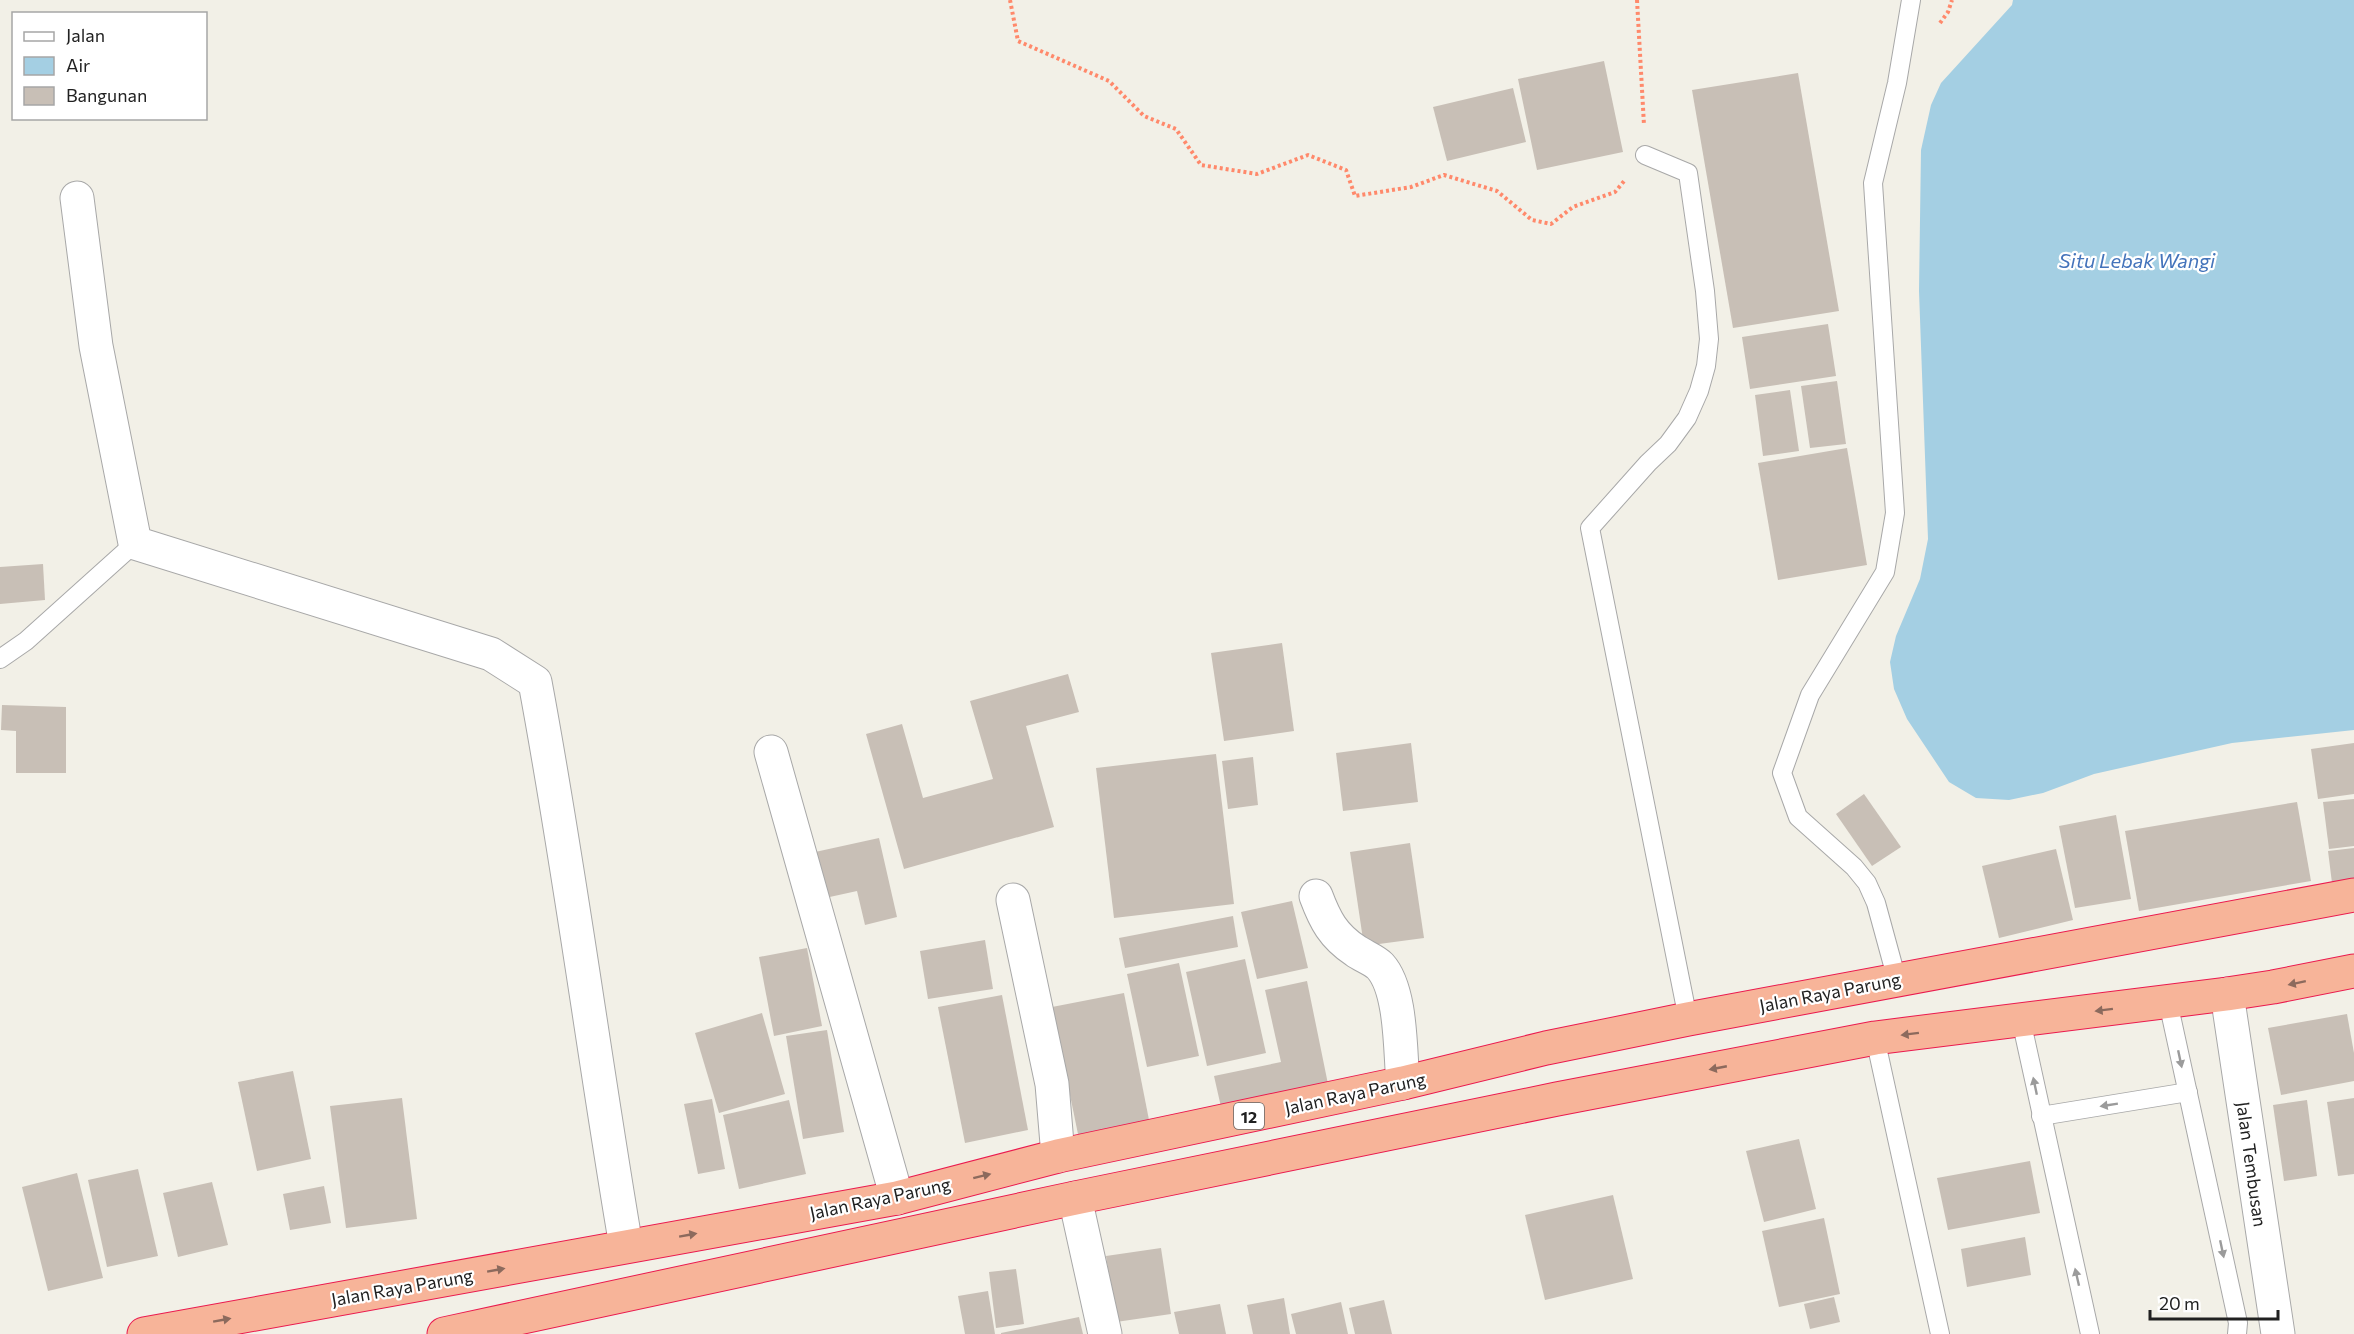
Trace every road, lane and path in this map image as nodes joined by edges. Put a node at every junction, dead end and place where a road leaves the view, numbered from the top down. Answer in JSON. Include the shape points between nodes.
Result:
{"nodes":[{"id":1,"x":1010,"y":0,"type":"edge"},
{"id":2,"x":1637,"y":0,"type":"edge"},
{"id":3,"x":1911,"y":0,"type":"edge"},
{"id":4,"x":1645,"y":155,"type":"junction"},
{"id":5,"x":77,"y":198,"type":"dead end"},
{"id":6,"x":135,"y":543,"type":"junction"},
{"id":7,"x":0,"y":659,"type":"edge"},
{"id":8,"x":771,"y":752,"type":"dead end"},
{"id":9,"x":1316,"y":896,"type":"dead end"},
{"id":10,"x":2354,"y":896,"type":"edge"},
{"id":11,"x":1013,"y":900,"type":"dead end"},
{"id":12,"x":2354,"y":970,"type":"edge"},
{"id":13,"x":1897,"y":980,"type":"junction"},
{"id":14,"x":2227,"y":994,"type":"junction"},
{"id":15,"x":2168,"y":1002,"type":"junction"},
{"id":16,"x":1688,"y":1019,"type":"junction"},
{"id":17,"x":2021,"y":1020,"type":"junction"},
{"id":18,"x":1875,"y":1038,"type":"junction"},
{"id":19,"x":1546,"y":1048,"type":"junction"},
{"id":20,"x":1403,"y":1083,"type":"junction"},
{"id":21,"x":2187,"y":1092,"type":"junction"},
{"id":22,"x":1557,"y":1099,"type":"junction"},
{"id":23,"x":2041,"y":1116,"type":"junction"},
{"id":24,"x":1058,"y":1156,"type":"junction"},
{"id":25,"x":897,"y":1198,"type":"junction"},
{"id":26,"x":1075,"y":1198,"type":"junction"},
{"id":27,"x":626,"y":1246,"type":"junction"},
{"id":28,"x":479,"y":1331,"type":"edge"},
{"id":29,"x":144,"y":1334,"type":"edge"},
{"id":30,"x":444,"y":1334,"type":"edge"},
{"id":31,"x":1105,"y":1334,"type":"edge"},
{"id":32,"x":1940,"y":1334,"type":"edge"},
{"id":33,"x":2090,"y":1334,"type":"edge"},
{"id":34,"x":2237,"y":1334,"type":"edge"},
{"id":35,"x":2278,"y":1334,"type":"edge"}],
"edges":[{"from":1,"to":4,"type":"path","via":[[1018,41],[1108,81],[1144,116],[1176,129],[1201,165],[1257,174],[1308,155],[1346,170],[1355,196],[1411,187],[1444,175],[1497,191],[1532,220],[1551,224],[1573,207],[1615,192]]},
{"from":2,"to":4,"type":"path"},
{"from":3,"to":13,"type":"lane","via":[[1874,183],[1895,513],[1884,572],[1810,695],[1782,773],[1798,817],[1867,883]]},
{"from":4,"to":16,"type":"lane","via":[[1688,173],[1710,339],[1699,391],[1687,418],[1590,528]]},
{"from":5,"to":6,"type":"street","via":[[96,346]]},
{"from":6,"to":7,"type":"lane"},
{"from":6,"to":27,"type":"street","via":[[491,654],[535,682],[552,768]]},
{"from":8,"to":25,"type":"street"},
{"from":9,"to":20,"type":"street","via":[[1326,922],[1353,950],[1379,965],[1388,978],[1396,1006]]},
{"from":10,"to":13,"type":"highway","name":"Jalan Raya Parung","number":"12"},
{"from":11,"to":24,"type":"street","via":[[1052,1084]]},
{"from":12,"to":14,"type":"highway","one_way":true},
{"from":13,"to":16,"type":"highway","name":"Jalan Raya Parung","number":"12"},
{"from":14,"to":15,"type":"highway"},
{"from":14,"to":35,"type":"street","name":"Jalan Tembusan"},
{"from":15,"to":17,"type":"highway","one_way":true},
{"from":15,"to":21,"type":"lane","one_way":true},
{"from":16,"to":19,"type":"highway","name":"Jalan Raya Parung","number":"12"},
{"from":17,"to":18,"type":"highway","one_way":true},
{"from":23,"to":17,"type":"lane","one_way":true},
{"from":18,"to":22,"type":"highway","one_way":true},
{"from":18,"to":32,"type":"lane"},
{"from":19,"to":20,"type":"highway","name":"Jalan Raya Parung","number":"12"},
{"from":19,"to":22,"type":"highway"},
{"from":20,"to":24,"type":"highway","name":"Jalan Raya Parung","number":"12"},
{"from":21,"to":23,"type":"lane","one_way":true},
{"from":21,"to":34,"type":"lane","one_way":true,"via":[[2238,1323]]},
{"from":22,"to":26,"type":"highway"},
{"from":33,"to":23,"type":"lane","one_way":true},
{"from":25,"to":24,"type":"highway","name":"Jalan Raya Parung","number":"12","one_way":true},
{"from":27,"to":25,"type":"highway","name":"Jalan Raya Parung","number":"12","one_way":true},
{"from":26,"to":28,"type":"highway"},
{"from":26,"to":31,"type":"street"},
{"from":29,"to":27,"type":"highway","name":"Jalan Raya Parung","number":"12","one_way":true},
{"from":28,"to":30,"type":"highway"}]}
